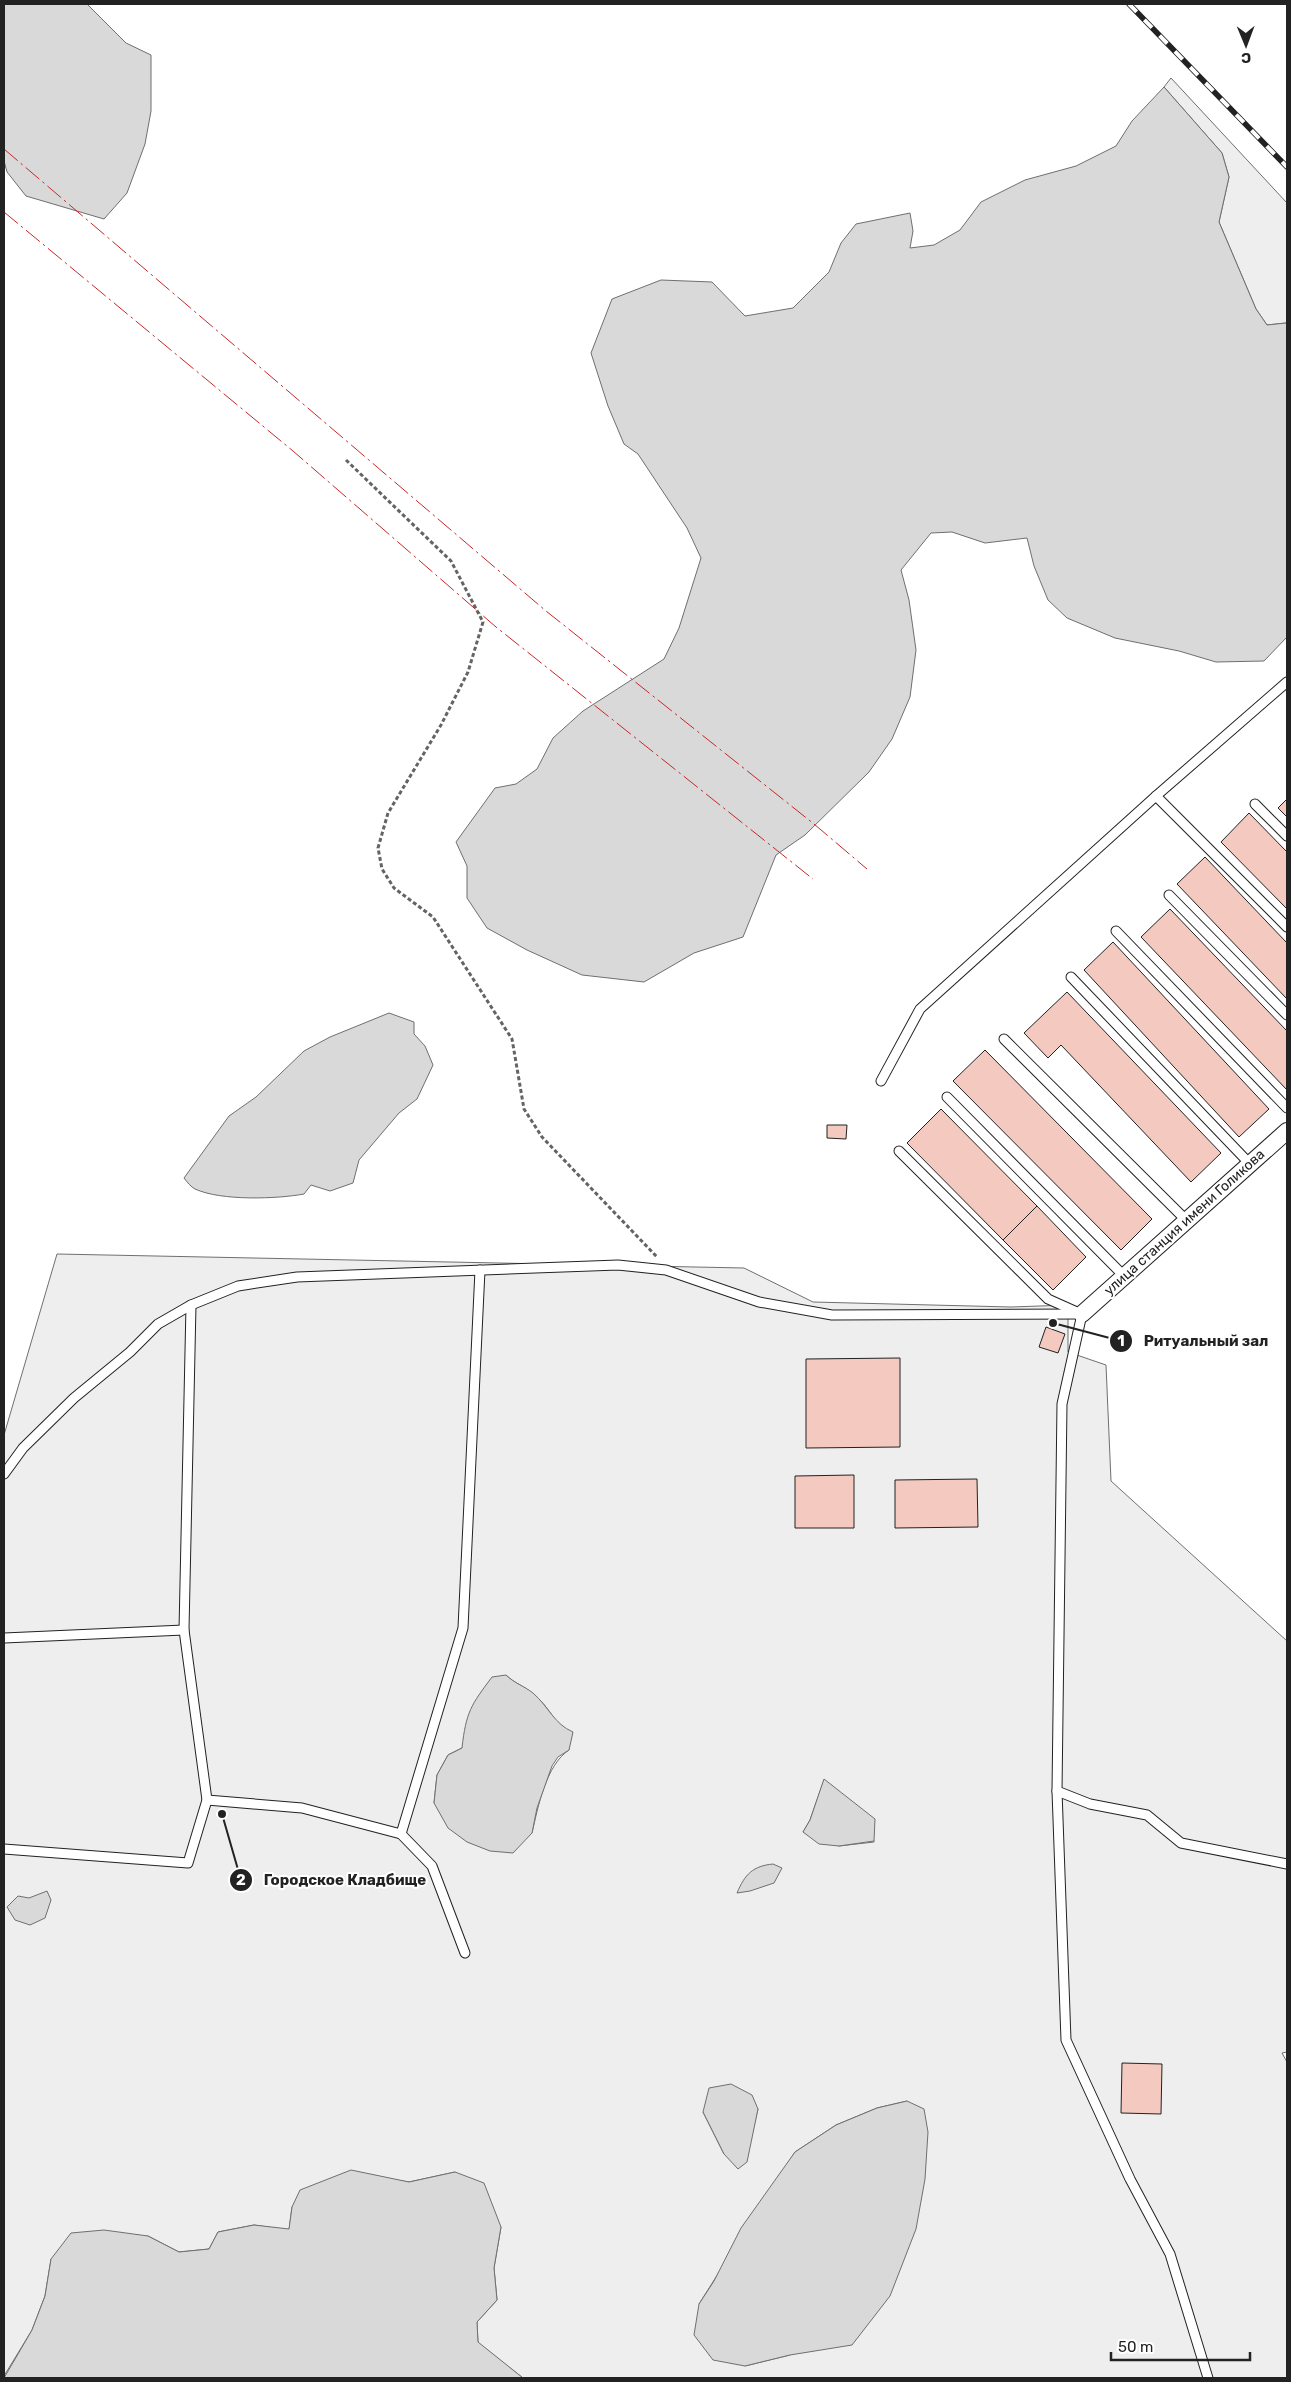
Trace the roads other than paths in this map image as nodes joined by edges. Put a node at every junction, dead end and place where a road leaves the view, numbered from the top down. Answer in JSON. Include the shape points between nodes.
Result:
{"nodes":[{"id":1,"x":1287,"y":682,"type":"edge"},
{"id":2,"x":1156,"y":796,"type":"junction"},
{"id":3,"x":1255,"y":804,"type":"dead end"},
{"id":4,"x":1287,"y":836,"type":"edge"},
{"id":5,"x":1169,"y":895,"type":"dead end"},
{"id":6,"x":1287,"y":927,"type":"edge"},
{"id":7,"x":1116,"y":931,"type":"dead end"},
{"id":8,"x":1071,"y":977,"type":"dead end"},
{"id":9,"x":1287,"y":1015,"type":"edge"},
{"id":10,"x":1004,"y":1039,"type":"dead end"},
{"id":11,"x":881,"y":1081,"type":"dead end"},
{"id":12,"x":947,"y":1096,"type":"dead end"},
{"id":13,"x":1287,"y":1108,"type":"edge"},
{"id":14,"x":1287,"y":1131,"type":"edge"},
{"id":15,"x":899,"y":1151,"type":"dead end"},
{"id":16,"x":1250,"y":1164,"type":"junction"},
{"id":17,"x":1186,"y":1220,"type":"junction"},
{"id":18,"x":480,"y":1270,"type":"junction"},
{"id":19,"x":1124,"y":1276,"type":"junction"},
{"id":20,"x":191,"y":1305,"type":"junction"},
{"id":21,"x":1082,"y":1314,"type":"junction"},
{"id":22,"x":4,"y":1474,"type":"edge"},
{"id":23,"x":184,"y":1630,"type":"junction"},
{"id":24,"x":4,"y":1638,"type":"edge"},
{"id":25,"x":1057,"y":1791,"type":"junction"},
{"id":26,"x":207,"y":1800,"type":"junction"},
{"id":27,"x":401,"y":1834,"type":"junction"},
{"id":28,"x":4,"y":1849,"type":"edge"},
{"id":29,"x":1287,"y":1864,"type":"edge"},
{"id":30,"x":465,"y":1952,"type":"dead end"},
{"id":31,"x":1207,"y":2378,"type":"edge"}],
"edges":[{"from":1,"to":2,"type":"lane"},
{"from":2,"to":6,"type":"lane"},
{"from":2,"to":11,"type":"lane","via":[[920,1009]]},
{"from":3,"to":4,"type":"lane"},
{"from":5,"to":9,"type":"lane"},
{"from":7,"to":13,"type":"lane"},
{"from":8,"to":16,"type":"lane"},
{"from":10,"to":17,"type":"lane"},
{"from":12,"to":19,"type":"lane"},
{"from":14,"to":16,"type":"street","name":"улица станция имени Голикова"},
{"from":15,"to":21,"type":"lane","via":[[1048,1299]]},
{"from":16,"to":17,"type":"street","name":"улица станция имени Голикова"},
{"from":17,"to":19,"type":"street","name":"улица станция имени Голикова"},
{"from":18,"to":20,"type":"lane","via":[[297,1277],[238,1286]]},
{"from":18,"to":21,"type":"lane","via":[[618,1265],[666,1270],[759,1302],[832,1315]]},
{"from":18,"to":27,"type":"lane","via":[[463,1628]]},
{"from":19,"to":21,"type":"street","name":"улица станция имени Голикова"},
{"from":20,"to":22,"type":"lane","via":[[158,1324],[130,1352],[74,1398],[23,1448]]},
{"from":20,"to":23,"type":"lane"},
{"from":21,"to":25,"type":"lane","via":[[1062,1404]]},
{"from":23,"to":24,"type":"lane"},
{"from":23,"to":26,"type":"lane"},
{"from":25,"to":29,"type":"lane","via":[[1090,1804],[1148,1815],[1181,1843]]},
{"from":25,"to":31,"type":"lane","via":[[1066,2040],[1130,2179],[1170,2254]]},
{"from":26,"to":27,"type":"lane","via":[[302,1808]]},
{"from":26,"to":28,"type":"lane","via":[[188,1863]]},
{"from":27,"to":30,"type":"lane","via":[[432,1866]]}]}
